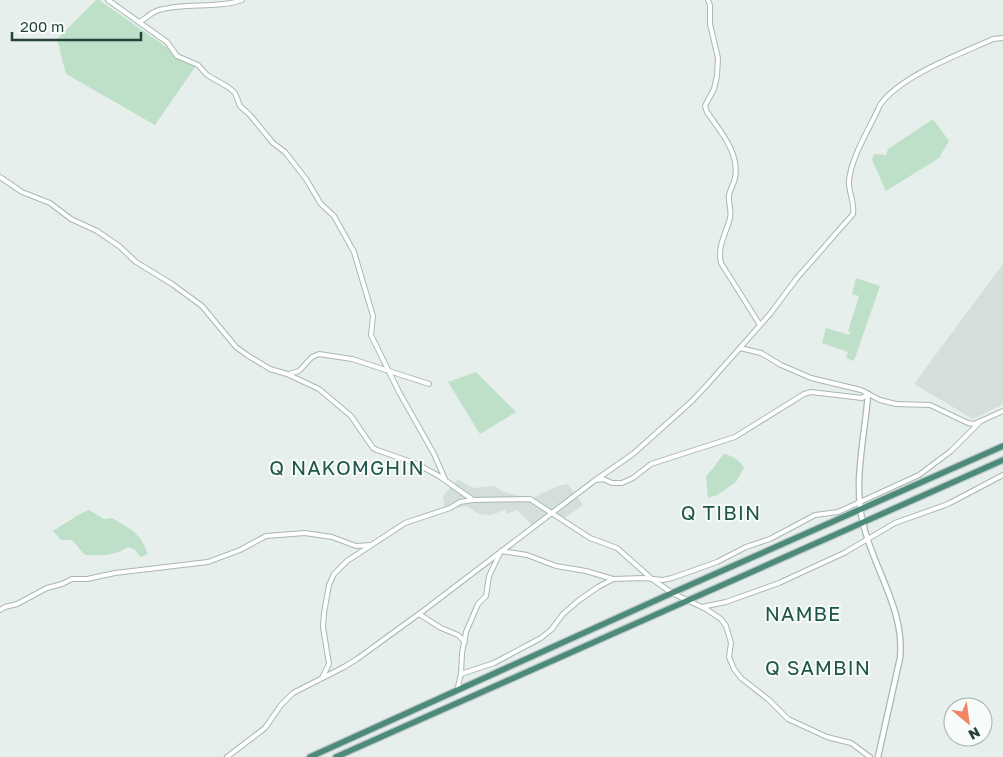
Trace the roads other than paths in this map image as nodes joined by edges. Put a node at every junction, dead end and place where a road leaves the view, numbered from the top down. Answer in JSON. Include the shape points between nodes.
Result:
{"nodes":[{"id":1,"x":108,"y":0,"type":"edge"},
{"id":2,"x":242,"y":0,"type":"edge"},
{"id":3,"x":708,"y":0,"type":"edge"},
{"id":4,"x":139,"y":22,"type":"junction"},
{"id":5,"x":1003,"y":38,"type":"edge"},
{"id":6,"x":0,"y":177,"type":"edge"},
{"id":7,"x":760,"y":325,"type":"junction"},
{"id":8,"x":740,"y":348,"type":"junction"},
{"id":9,"x":387,"y":371,"type":"junction"},
{"id":10,"x":287,"y":374,"type":"junction"},
{"id":11,"x":429,"y":384,"type":"dead end"},
{"id":12,"x":868,"y":394,"type":"junction"},
{"id":13,"x":1003,"y":411,"type":"edge"},
{"id":14,"x":980,"y":421,"type":"junction"},
{"id":15,"x":1003,"y":446,"type":"edge"},
{"id":16,"x":1003,"y":460,"type":"edge"},
{"id":17,"x":1003,"y":475,"type":"edge"},
{"id":18,"x":594,"y":481,"type":"junction"},
{"id":19,"x":446,"y":482,"type":"junction"},
{"id":20,"x":473,"y":500,"type":"junction"},
{"id":21,"x":860,"y":506,"type":"junction"},
{"id":22,"x":552,"y":512,"type":"junction"},
{"id":23,"x":863,"y":523,"type":"junction"},
{"id":24,"x":868,"y":538,"type":"junction"},
{"id":25,"x":371,"y":545,"type":"junction"},
{"id":26,"x":501,"y":551,"type":"junction"},
{"id":27,"x":613,"y":579,"type":"junction"},
{"id":28,"x":652,"y":579,"type":"junction"},
{"id":29,"x":672,"y":593,"type":"junction"},
{"id":30,"x":688,"y":600,"type":"junction"},
{"id":31,"x":701,"y":607,"type":"junction"},
{"id":32,"x":0,"y":610,"type":"edge"},
{"id":33,"x":419,"y":614,"type":"junction"},
{"id":34,"x":465,"y":642,"type":"junction"},
{"id":35,"x":461,"y":674,"type":"junction"},
{"id":36,"x":322,"y":678,"type":"junction"},
{"id":37,"x":457,"y":691,"type":"junction"},
{"id":38,"x":227,"y":757,"type":"edge"},
{"id":39,"x":310,"y":757,"type":"edge"},
{"id":40,"x":336,"y":757,"type":"edge"},
{"id":41,"x":870,"y":757,"type":"edge"},
{"id":42,"x":878,"y":757,"type":"edge"}],
"edges":[{"from":1,"to":4,"type":"street"},
{"from":2,"to":4,"type":"street","via":[[227,4],[169,7],[152,12]]},
{"from":3,"to":7,"type":"street","via":[[718,58],[714,89],[705,106],[732,150],[736,163],[735,178],[728,196],[730,216],[721,242],[720,259]]},
{"from":4,"to":9,"type":"street","via":[[167,42],[177,56],[198,65],[207,75],[235,93],[240,106],[273,144],[285,152],[321,204],[334,216],[354,252],[373,316],[371,335]]},
{"from":5,"to":7,"type":"street","via":[[993,39],[907,80],[885,97],[852,166],[849,184],[853,214]]},
{"from":6,"to":10,"type":"street","via":[[111,241],[136,262],[202,306],[236,346],[270,369]]},
{"from":7,"to":8,"type":"street"},
{"from":8,"to":12,"type":"street","via":[[761,353],[812,378]]},
{"from":8,"to":18,"type":"street","via":[[692,402],[633,454]]},
{"from":9,"to":10,"type":"street","via":[[352,359],[314,354],[299,371]]},
{"from":9,"to":11,"type":"street"},
{"from":9,"to":19,"type":"street","via":[[434,454]]},
{"from":10,"to":19,"type":"street","via":[[319,390],[351,416],[373,448],[417,464]]},
{"from":12,"to":14,"type":"street","via":[[896,404],[930,405],[968,423]]},
{"from":12,"to":18,"type":"street","via":[[862,398],[804,394],[735,437],[651,464],[622,483],[603,479]]},
{"from":12,"to":21,"type":"street","via":[[860,470]]},
{"from":13,"to":14,"type":"street"},
{"from":14,"to":21,"type":"street","via":[[951,451],[919,475]]},
{"from":15,"to":21,"type":"highway"},
{"from":16,"to":23,"type":"highway"},
{"from":17,"to":24,"type":"street","via":[[948,504],[895,523]]},
{"from":18,"to":22,"type":"street"},
{"from":19,"to":20,"type":"street"},
{"from":20,"to":22,"type":"street","via":[[530,499]]},
{"from":20,"to":25,"type":"street","via":[[405,523]]},
{"from":21,"to":23,"type":"street"},
{"from":21,"to":28,"type":"street","via":[[815,515],[770,539],[708,565],[672,578]]},
{"from":21,"to":29,"type":"highway"},
{"from":22,"to":26,"type":"street"},
{"from":22,"to":28,"type":"street","via":[[590,538],[617,548]]},
{"from":23,"to":24,"type":"street"},
{"from":23,"to":30,"type":"highway"},
{"from":24,"to":31,"type":"street","via":[[844,553],[779,583],[726,602]]},
{"from":24,"to":42,"type":"street","via":[[894,608],[902,644]]},
{"from":25,"to":32,"type":"street","via":[[356,546],[332,537],[305,533],[266,536],[208,562],[72,579]]},
{"from":25,"to":36,"type":"street","via":[[347,561],[334,574],[329,585],[323,627],[329,664]]},
{"from":26,"to":27,"type":"street"},
{"from":26,"to":33,"type":"street"},
{"from":26,"to":34,"type":"street","via":[[489,576],[486,596],[478,604],[466,632]]},
{"from":27,"to":28,"type":"street"},
{"from":27,"to":35,"type":"street","via":[[578,601],[541,638],[494,663]]},
{"from":28,"to":29,"type":"street"},
{"from":29,"to":30,"type":"street"},
{"from":29,"to":37,"type":"highway"},
{"from":30,"to":31,"type":"street"},
{"from":30,"to":40,"type":"highway"},
{"from":31,"to":41,"type":"street","via":[[721,619],[726,626],[729,657],[745,682],[795,724],[827,738],[851,743]]},
{"from":33,"to":34,"type":"street"},
{"from":33,"to":36,"type":"street","via":[[357,659]]},
{"from":34,"to":35,"type":"street"},
{"from":35,"to":37,"type":"street"},
{"from":36,"to":38,"type":"street","via":[[293,693],[265,728]]},
{"from":37,"to":39,"type":"highway"}]}
